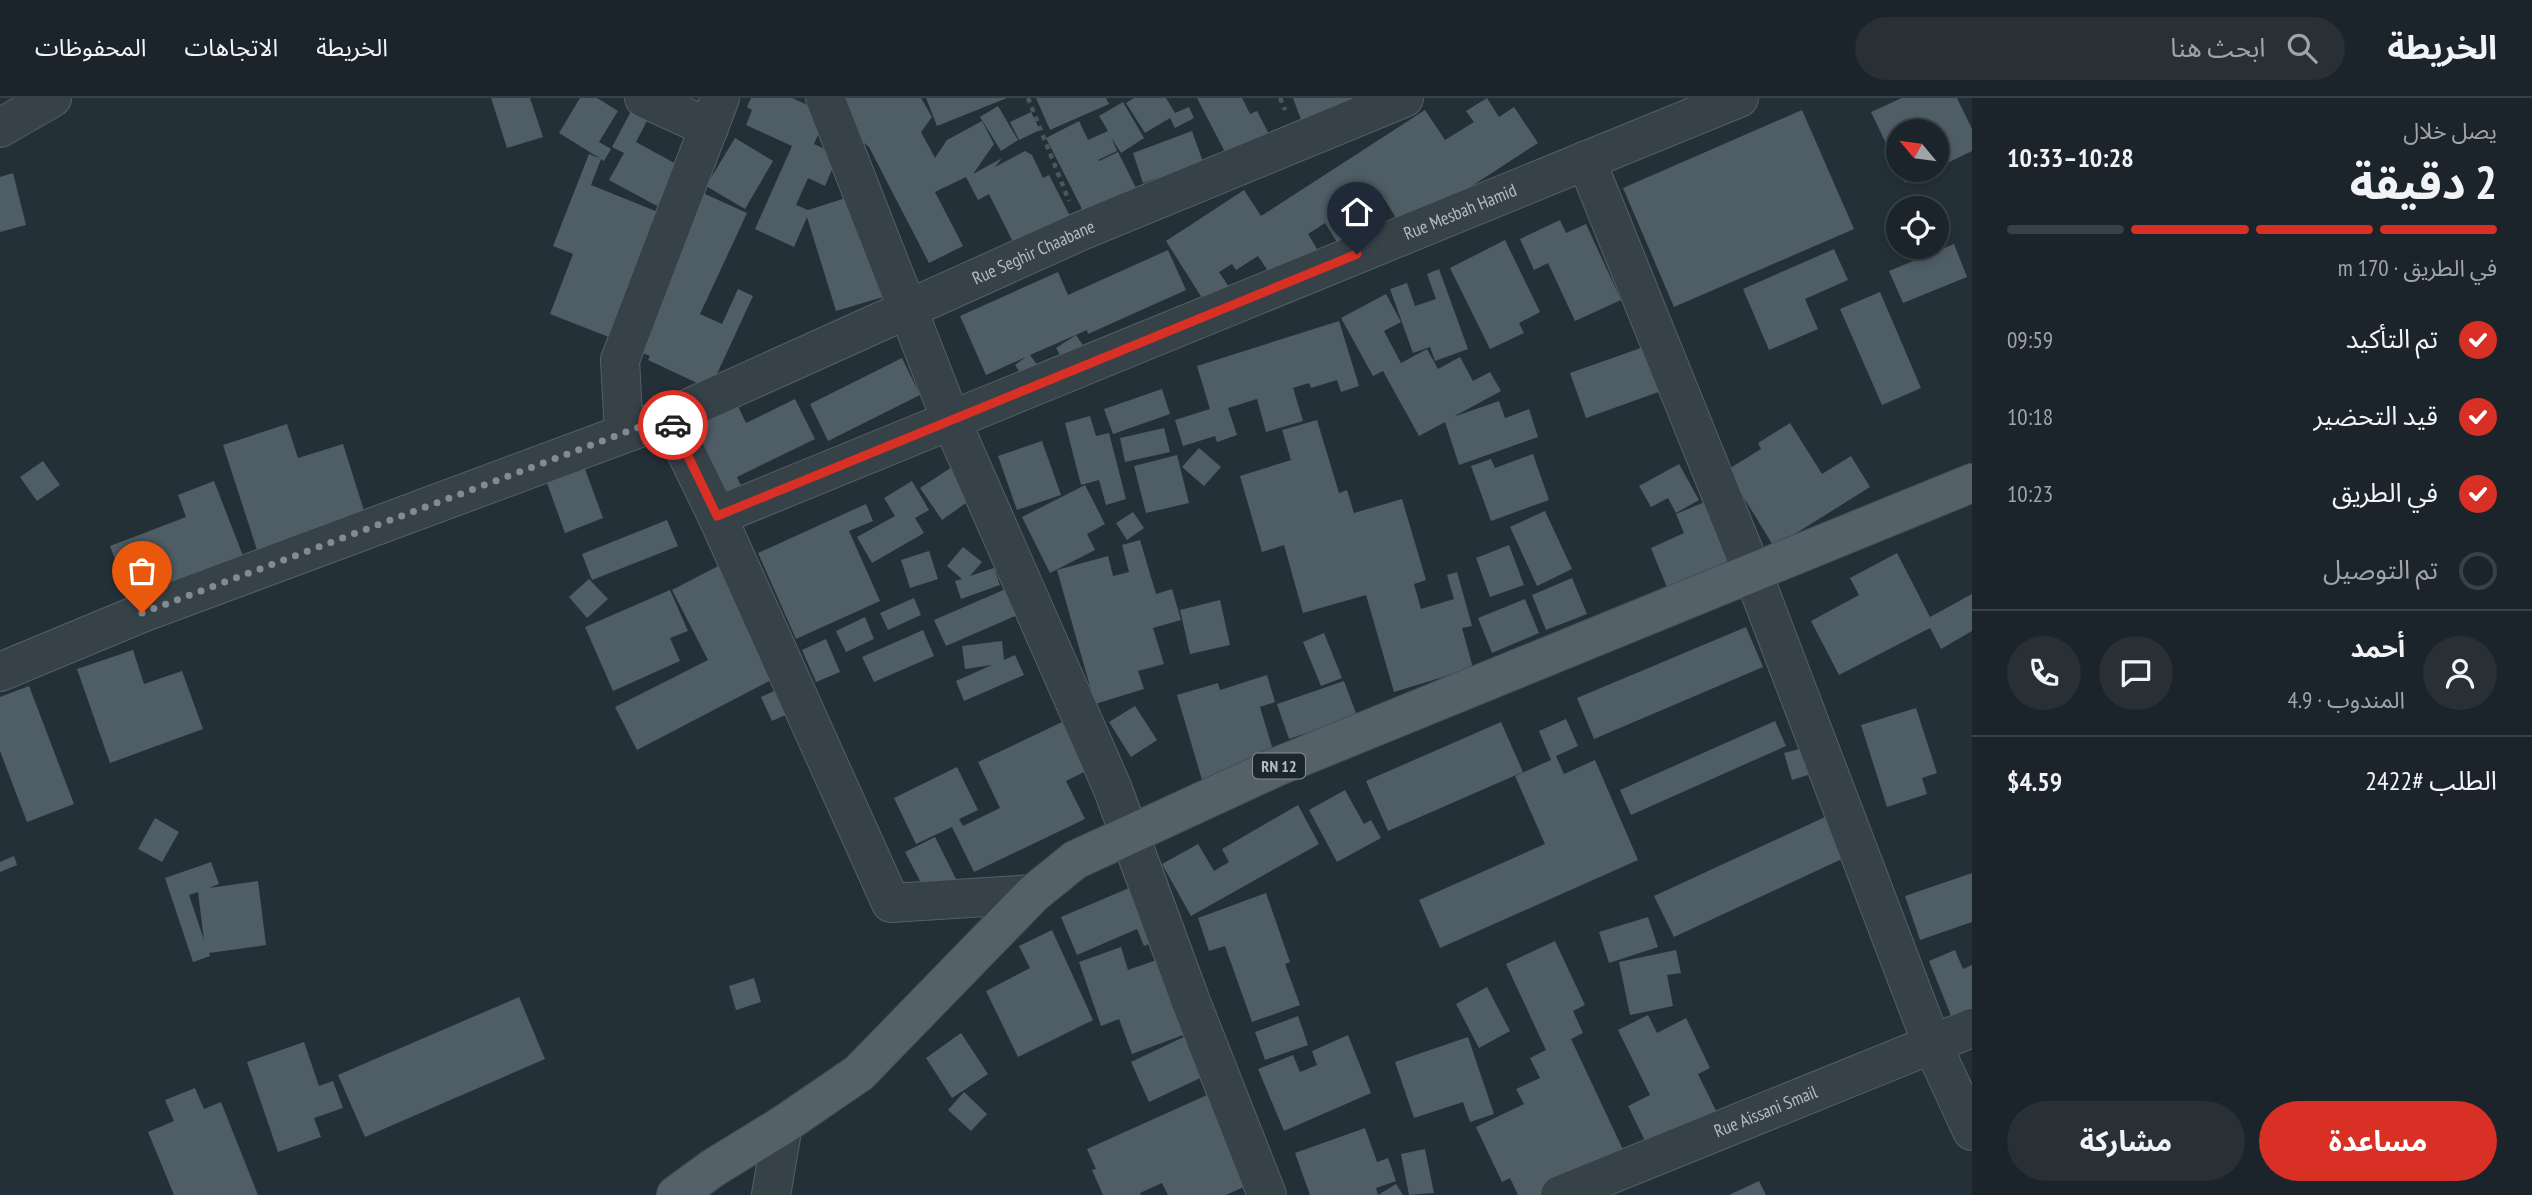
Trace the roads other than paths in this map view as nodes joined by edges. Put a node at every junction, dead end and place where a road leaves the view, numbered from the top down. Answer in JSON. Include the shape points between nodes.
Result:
{"nodes":[{"id":1,"x":52,"y":98,"type":"edge"},
{"id":2,"x":644,"y":98,"type":"edge"},
{"id":3,"x":825,"y":98,"type":"edge"},
{"id":4,"x":1404,"y":98,"type":"edge"},
{"id":5,"x":1739,"y":98,"type":"edge"},
{"id":6,"x":715,"y":113,"type":"edge"},
{"id":7,"x":0,"y":128,"type":"edge"},
{"id":8,"x":1586,"y":160,"type":"junction"},
{"id":9,"x":907,"y":310,"type":"junction"},
{"id":10,"x":669,"y":416,"type":"junction"},
{"id":11,"x":951,"y":420,"type":"junction"},
{"id":12,"x":624,"y":433,"type":"junction"},
{"id":13,"x":1972,"y":483,"type":"edge"},
{"id":14,"x":717,"y":516,"type":"junction"},
{"id":15,"x":1753,"y":574,"type":"junction"},
{"id":16,"x":0,"y":672,"type":"edge"},
{"id":17,"x":1130,"y":833,"type":"junction"},
{"id":18,"x":1033,"y":894,"type":"junction"},
{"id":19,"x":1972,"y":1028,"type":"edge"},
{"id":20,"x":1932,"y":1044,"type":"junction"},
{"id":21,"x":783,"y":1125,"type":"junction"},
{"id":22,"x":1972,"y":1131,"type":"edge"},
{"id":23,"x":676,"y":1195,"type":"edge"},
{"id":24,"x":771,"y":1195,"type":"edge"},
{"id":25,"x":1267,"y":1195,"type":"edge"},
{"id":26,"x":1560,"y":1195,"type":"edge"}],
"edges":[{"from":1,"to":7,"type":"street"},
{"from":2,"to":6,"type":"street"},
{"from":3,"to":9,"type":"street"},
{"from":4,"to":9,"type":"street","name":"Rue Seghir Chaabane","via":[[1081,231]]},
{"from":5,"to":8,"type":"street","name":"Rue Mesbah Hamid"},
{"from":6,"to":12,"type":"street","via":[[620,360]]},
{"from":8,"to":11,"type":"street","name":"Rue Mesbah Hamid"},
{"from":8,"to":15,"type":"street"},
{"from":9,"to":10,"type":"street","name":"Rue Seghir Chaabane"},
{"from":9,"to":11,"type":"street"},
{"from":10,"to":12,"type":"street","name":"Rue Seghir Chaabane"},
{"from":10,"to":14,"type":"street"},
{"from":11,"to":14,"type":"street","name":"Rue Mesbah Hamid"},
{"from":11,"to":17,"type":"street"},
{"from":12,"to":16,"type":"street","name":"Rue Seghir Chaabane","via":[[142,613]]},
{"from":13,"to":15,"type":"main road","number":"RN 12"},
{"from":14,"to":18,"type":"street","via":[[891,903]]},
{"from":15,"to":17,"type":"main road","number":"RN 12","via":[[1274,768]]},
{"from":15,"to":20,"type":"street"},
{"from":17,"to":18,"type":"main road","number":"RN 12","via":[[1075,860]]},
{"from":17,"to":25,"type":"street"},
{"from":18,"to":21,"type":"main road","number":"RN 12","via":[[859,1073]]},
{"from":19,"to":20,"type":"street","name":"Rue Aissani Smail"},
{"from":20,"to":22,"type":"street"},
{"from":20,"to":26,"type":"street","name":"Rue Aissani Smail"},
{"from":21,"to":23,"type":"main road","number":"RN 12"},
{"from":21,"to":24,"type":"street"}]}
